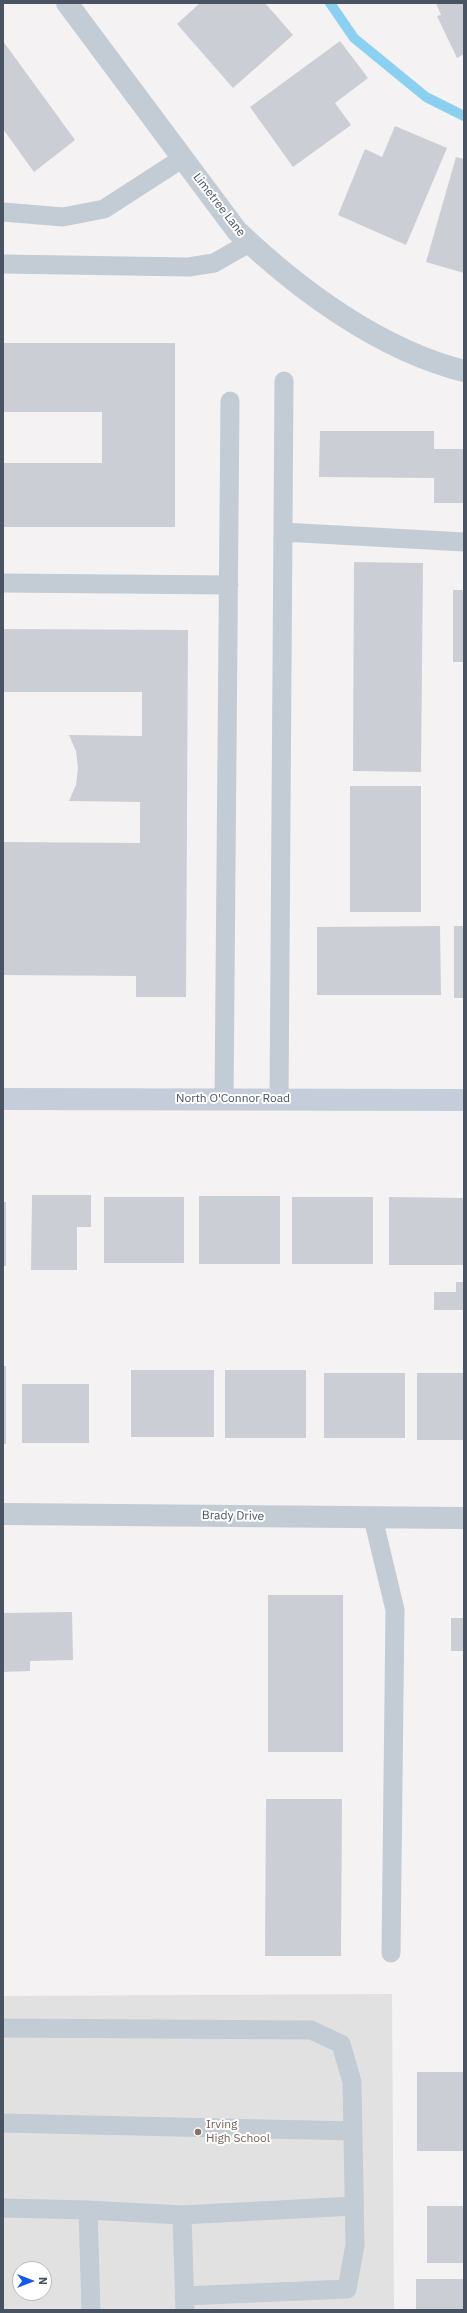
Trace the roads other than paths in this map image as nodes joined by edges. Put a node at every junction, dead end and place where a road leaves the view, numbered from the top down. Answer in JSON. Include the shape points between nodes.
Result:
{"nodes":[{"id":1,"x":67,"y":3,"type":"edge"},
{"id":2,"x":183,"y":158,"type":"junction"},
{"id":3,"x":3,"y":212,"type":"edge"},
{"id":4,"x":250,"y":243,"type":"junction"},
{"id":5,"x":3,"y":264,"type":"edge"},
{"id":6,"x":464,"y":371,"type":"edge"},
{"id":7,"x":284,"y":381,"type":"dead end"},
{"id":8,"x":230,"y":401,"type":"dead end"},
{"id":9,"x":283,"y":532,"type":"junction"},
{"id":10,"x":464,"y":542,"type":"edge"},
{"id":11,"x":3,"y":583,"type":"edge"},
{"id":12,"x":229,"y":585,"type":"junction"},
{"id":13,"x":3,"y":1099,"type":"edge"},
{"id":14,"x":224,"y":1100,"type":"junction"},
{"id":15,"x":279,"y":1100,"type":"junction"},
{"id":16,"x":464,"y":1100,"type":"edge"},
{"id":17,"x":3,"y":1514,"type":"edge"},
{"id":18,"x":373,"y":1518,"type":"junction"},
{"id":19,"x":464,"y":1518,"type":"edge"},
{"id":20,"x":391,"y":1953,"type":"dead end"},
{"id":21,"x":3,"y":2028,"type":"edge"},
{"id":22,"x":3,"y":2123,"type":"edge"},
{"id":23,"x":353,"y":2131,"type":"junction"},
{"id":24,"x":354,"y":2206,"type":"junction"},
{"id":25,"x":3,"y":2208,"type":"edge"},
{"id":26,"x":88,"y":2210,"type":"junction"},
{"id":27,"x":182,"y":2215,"type":"junction"},
{"id":28,"x":184,"y":2303,"type":"edge"},
{"id":29,"x":91,"y":2310,"type":"edge"}],
"edges":[{"from":1,"to":2,"type":"street","name":"Limetree Lane"},
{"from":2,"to":3,"type":"lane","via":[[104,209],[63,217]]},
{"from":2,"to":4,"type":"street","name":"Limetree Lane","via":[[237,231]]},
{"from":4,"to":5,"type":"lane","via":[[214,263],[189,267]]},
{"from":4,"to":6,"type":"street","name":"Limetree Lane","via":[[299,286],[368,331],[408,350]]},
{"from":7,"to":9,"type":"lane"},
{"from":8,"to":12,"type":"lane"},
{"from":9,"to":10,"type":"lane"},
{"from":9,"to":15,"type":"lane"},
{"from":11,"to":12,"type":"lane"},
{"from":12,"to":14,"type":"lane"},
{"from":13,"to":14,"type":"main road","name":"North O'Connor Road"},
{"from":14,"to":15,"type":"main road","name":"North O'Connor Road"},
{"from":15,"to":16,"type":"main road","name":"North O'Connor Road"},
{"from":17,"to":18,"type":"street","name":"Brady Drive"},
{"from":18,"to":19,"type":"street","name":"Brady Drive"},
{"from":18,"to":20,"type":"lane","via":[[395,1610]]},
{"from":21,"to":23,"type":"lane","via":[[311,2030],[341,2044],[352,2082]]},
{"from":22,"to":23,"type":"lane"},
{"from":23,"to":24,"type":"lane"},
{"from":24,"to":27,"type":"lane"},
{"from":24,"to":28,"type":"lane","via":[[355,2245],[347,2289]]},
{"from":25,"to":26,"type":"lane"},
{"from":26,"to":27,"type":"lane"},
{"from":26,"to":29,"type":"lane"},
{"from":27,"to":28,"type":"lane"}]}
